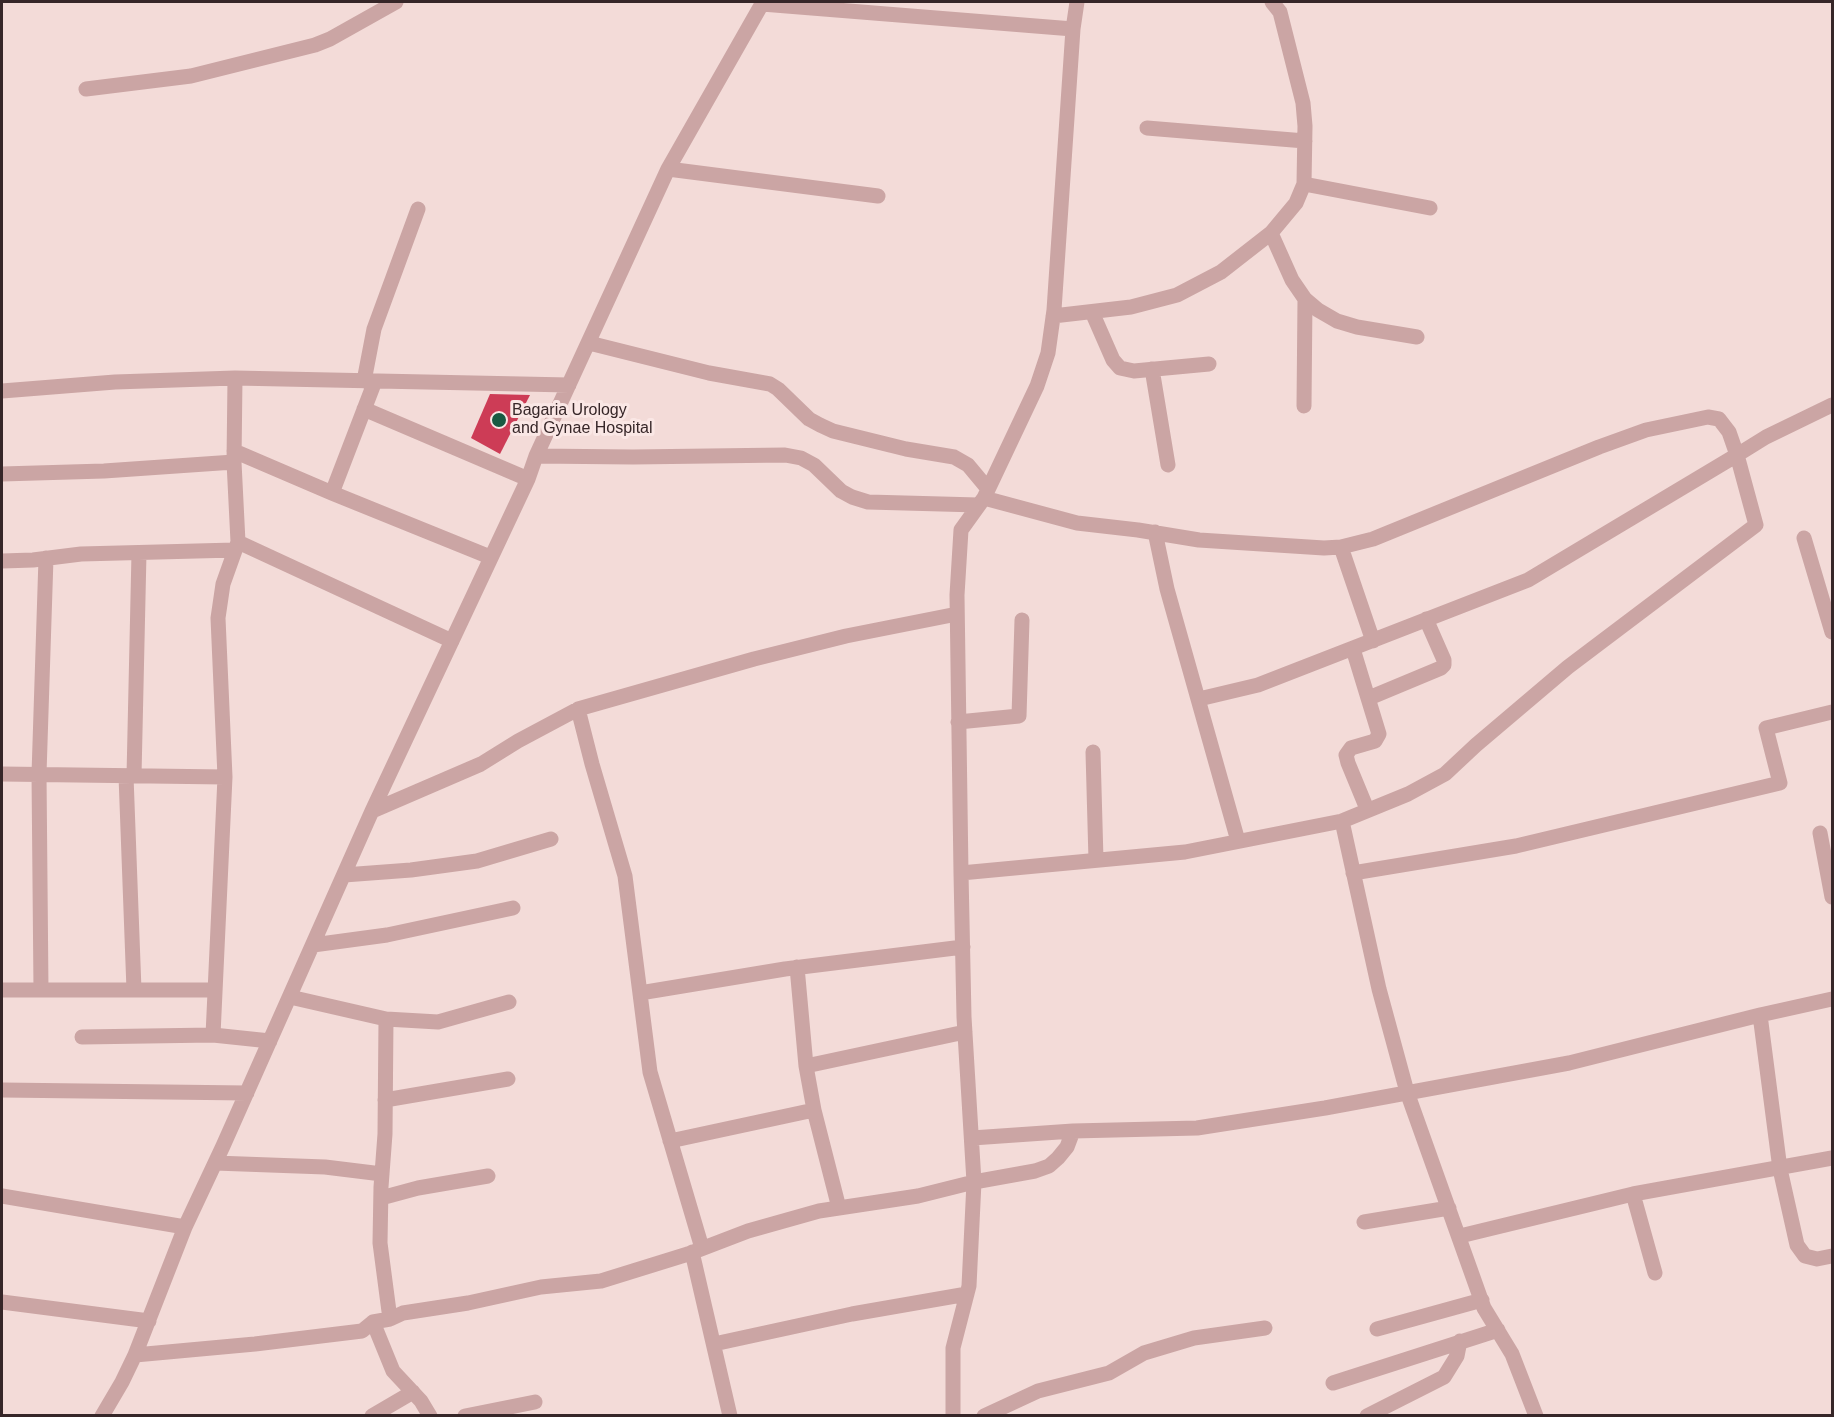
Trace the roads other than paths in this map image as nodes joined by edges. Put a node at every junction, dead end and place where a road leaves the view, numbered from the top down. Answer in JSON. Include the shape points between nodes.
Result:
{"nodes":[{"id":1,"x":396,"y":2,"type":"edge"},
{"id":2,"x":1077,"y":2,"type":"edge"},
{"id":3,"x":1272,"y":2,"type":"edge"},
{"id":4,"x":762,"y":3,"type":"edge"},
{"id":5,"x":1073,"y":29,"type":"junction"},
{"id":6,"x":86,"y":88,"type":"dead end"},
{"id":7,"x":1147,"y":128,"type":"dead end"},
{"id":8,"x":1305,"y":141,"type":"junction"},
{"id":9,"x":668,"y":169,"type":"junction"},
{"id":10,"x":1304,"y":184,"type":"junction"},
{"id":11,"x":878,"y":196,"type":"dead end"},
{"id":12,"x":1430,"y":208,"type":"dead end"},
{"id":13,"x":418,"y":209,"type":"dead end"},
{"id":14,"x":1271,"y":233,"type":"junction"},
{"id":15,"x":1305,"y":299,"type":"junction"},
{"id":16,"x":1092,"y":312,"type":"junction"},
{"id":17,"x":1053,"y":316,"type":"junction"},
{"id":18,"x":1417,"y":338,"type":"dead end"},
{"id":19,"x":589,"y":343,"type":"junction"},
{"id":20,"x":1209,"y":364,"type":"dead end"},
{"id":21,"x":1152,"y":369,"type":"junction"},
{"id":22,"x":235,"y":378,"type":"junction"},
{"id":23,"x":370,"y":381,"type":"junction"},
{"id":24,"x":569,"y":385,"type":"junction"},
{"id":25,"x":2,"y":391,"type":"edge"},
{"id":26,"x":1833,"y":405,"type":"edge"},
{"id":27,"x":1304,"y":406,"type":"dead end"},
{"id":28,"x":364,"y":409,"type":"junction"},
{"id":29,"x":1737,"y":455,"type":"junction"},
{"id":30,"x":234,"y":456,"type":"junction"},
{"id":31,"x":536,"y":456,"type":"junction"},
{"id":32,"x":1168,"y":465,"type":"dead end"},
{"id":33,"x":2,"y":474,"type":"edge"},
{"id":34,"x":528,"y":479,"type":"junction"},
{"id":35,"x":332,"y":493,"type":"junction"},
{"id":36,"x":984,"y":497,"type":"junction"},
{"id":37,"x":1155,"y":532,"type":"junction"},
{"id":38,"x":1804,"y":538,"type":"dead end"},
{"id":39,"x":237,"y":546,"type":"junction"},
{"id":40,"x":1341,"y":547,"type":"junction"},
{"id":41,"x":139,"y":553,"type":"junction"},
{"id":42,"x":490,"y":557,"type":"junction"},
{"id":43,"x":46,"y":558,"type":"junction"},
{"id":44,"x":2,"y":561,"type":"edge"},
{"id":45,"x":957,"y":614,"type":"junction"},
{"id":46,"x":1426,"y":619,"type":"junction"},
{"id":47,"x":1022,"y":620,"type":"dead end"},
{"id":48,"x":1833,"y":632,"type":"edge"},
{"id":49,"x":452,"y":641,"type":"junction"},
{"id":50,"x":1373,"y":641,"type":"junction"},
{"id":51,"x":1353,"y":649,"type":"junction"},
{"id":52,"x":1369,"y":698,"type":"junction"},
{"id":53,"x":1199,"y":699,"type":"junction"},
{"id":54,"x":578,"y":709,"type":"junction"},
{"id":55,"x":1833,"y":712,"type":"edge"},
{"id":56,"x":958,"y":722,"type":"junction"},
{"id":57,"x":1093,"y":752,"type":"dead end"},
{"id":58,"x":2,"y":774,"type":"edge"},
{"id":59,"x":39,"y":774,"type":"junction"},
{"id":60,"x":130,"y":776,"type":"junction"},
{"id":61,"x":225,"y":777,"type":"junction"},
{"id":62,"x":1367,"y":809,"type":"junction"},
{"id":63,"x":372,"y":811,"type":"junction"},
{"id":64,"x":1342,"y":821,"type":"junction"},
{"id":65,"x":1820,"y":833,"type":"dead end"},
{"id":66,"x":551,"y":839,"type":"dead end"},
{"id":67,"x":1238,"y":841,"type":"junction"},
{"id":68,"x":1096,"y":860,"type":"junction"},
{"id":69,"x":961,"y":873,"type":"junction"},
{"id":70,"x":1353,"y":873,"type":"junction"},
{"id":71,"x":344,"y":875,"type":"junction"},
{"id":72,"x":1833,"y":897,"type":"edge"},
{"id":73,"x":513,"y":908,"type":"dead end"},
{"id":74,"x":313,"y":945,"type":"junction"},
{"id":75,"x":963,"y":947,"type":"junction"},
{"id":76,"x":798,"y":967,"type":"junction"},
{"id":77,"x":2,"y":990,"type":"edge"},
{"id":78,"x":41,"y":990,"type":"junction"},
{"id":79,"x":134,"y":990,"type":"junction"},
{"id":80,"x":215,"y":990,"type":"junction"},
{"id":81,"x":640,"y":993,"type":"junction"},
{"id":82,"x":290,"y":997,"type":"junction"},
{"id":83,"x":1833,"y":999,"type":"edge"},
{"id":84,"x":509,"y":1002,"type":"dead end"},
{"id":85,"x":1760,"y":1015,"type":"junction"},
{"id":86,"x":386,"y":1019,"type":"junction"},
{"id":87,"x":965,"y":1032,"type":"junction"},
{"id":88,"x":213,"y":1035,"type":"junction"},
{"id":89,"x":82,"y":1037,"type":"dead end"},
{"id":90,"x":270,"y":1041,"type":"junction"},
{"id":91,"x":806,"y":1066,"type":"junction"},
{"id":92,"x":508,"y":1079,"type":"dead end"},
{"id":93,"x":2,"y":1090,"type":"edge"},
{"id":94,"x":1407,"y":1092,"type":"junction"},
{"id":95,"x":247,"y":1093,"type":"junction"},
{"id":96,"x":385,"y":1100,"type":"junction"},
{"id":97,"x":814,"y":1110,"type":"junction"},
{"id":98,"x":1073,"y":1131,"type":"junction"},
{"id":99,"x":972,"y":1138,"type":"junction"},
{"id":100,"x":670,"y":1141,"type":"junction"},
{"id":101,"x":1833,"y":1158,"type":"edge"},
{"id":102,"x":215,"y":1162,"type":"junction"},
{"id":103,"x":1780,"y":1169,"type":"junction"},
{"id":104,"x":382,"y":1174,"type":"junction"},
{"id":105,"x":489,"y":1176,"type":"dead end"},
{"id":106,"x":974,"y":1182,"type":"junction"},
{"id":107,"x":1633,"y":1194,"type":"junction"},
{"id":108,"x":2,"y":1196,"type":"edge"},
{"id":109,"x":381,"y":1198,"type":"junction"},
{"id":110,"x":839,"y":1208,"type":"junction"},
{"id":111,"x":1449,"y":1208,"type":"junction"},
{"id":112,"x":1364,"y":1222,"type":"dead end"},
{"id":113,"x":185,"y":1227,"type":"junction"},
{"id":114,"x":1460,"y":1236,"type":"junction"},
{"id":115,"x":697,"y":1250,"type":"junction"},
{"id":116,"x":1833,"y":1256,"type":"edge"},
{"id":117,"x":1655,"y":1273,"type":"dead end"},
{"id":118,"x":967,"y":1294,"type":"junction"},
{"id":119,"x":1482,"y":1300,"type":"junction"},
{"id":120,"x":2,"y":1302,"type":"edge"},
{"id":121,"x":390,"y":1319,"type":"junction"},
{"id":122,"x":148,"y":1321,"type":"junction"},
{"id":123,"x":373,"y":1322,"type":"junction"},
{"id":124,"x":1265,"y":1328,"type":"dead end"},
{"id":125,"x":1377,"y":1329,"type":"dead end"},
{"id":126,"x":1498,"y":1330,"type":"junction"},
{"id":127,"x":1460,"y":1341,"type":"junction"},
{"id":128,"x":714,"y":1344,"type":"junction"},
{"id":129,"x":135,"y":1355,"type":"junction"},
{"id":130,"x":1333,"y":1383,"type":"dead end"},
{"id":131,"x":413,"y":1392,"type":"junction"},
{"id":132,"x":535,"y":1402,"type":"dead end"},
{"id":133,"x":102,"y":1416,"type":"edge"},
{"id":134,"x":372,"y":1416,"type":"edge"},
{"id":135,"x":430,"y":1416,"type":"edge"},
{"id":136,"x":465,"y":1416,"type":"edge"},
{"id":137,"x":730,"y":1416,"type":"edge"},
{"id":138,"x":953,"y":1416,"type":"edge"},
{"id":139,"x":984,"y":1416,"type":"edge"},
{"id":140,"x":1366,"y":1416,"type":"edge"},
{"id":141,"x":1536,"y":1416,"type":"edge"}],
"edges":[{"from":1,"to":6,"type":"street","via":[[315,45],[191,76]]},
{"from":2,"to":5,"type":"street"},
{"from":3,"to":8,"type":"street","via":[[1281,12],[1294,63],[1303,103]]},
{"from":4,"to":5,"type":"street"},
{"from":4,"to":9,"type":"street"},
{"from":5,"to":17,"type":"street"},
{"from":7,"to":8,"type":"street"},
{"from":8,"to":10,"type":"street"},
{"from":9,"to":11,"type":"street"},
{"from":9,"to":19,"type":"street"},
{"from":10,"to":12,"type":"street"},
{"from":10,"to":14,"type":"street","via":[[1296,203]]},
{"from":13,"to":23,"type":"street","via":[[374,329]]},
{"from":14,"to":15,"type":"street"},
{"from":14,"to":16,"type":"street","via":[[1221,272],[1177,295]]},
{"from":15,"to":18,"type":"street","via":[[1337,321]]},
{"from":15,"to":27,"type":"street"},
{"from":16,"to":17,"type":"street"},
{"from":16,"to":21,"type":"street","via":[[1117,366],[1128,371]]},
{"from":17,"to":36,"type":"street","via":[[1048,353],[1037,386]]},
{"from":19,"to":24,"type":"street"},
{"from":19,"to":36,"type":"street","via":[[770,384],[809,419],[833,431],[954,457],[968,465]]},
{"from":20,"to":21,"type":"street"},
{"from":21,"to":32,"type":"street"},
{"from":22,"to":23,"type":"street"},
{"from":22,"to":25,"type":"street"},
{"from":22,"to":30,"type":"street"},
{"from":23,"to":24,"type":"street"},
{"from":23,"to":28,"type":"street"},
{"from":24,"to":31,"type":"street"},
{"from":26,"to":29,"type":"street"},
{"from":28,"to":34,"type":"street"},
{"from":28,"to":35,"type":"street"},
{"from":29,"to":40,"type":"street","via":[[1726,426],[1719,419],[1708,417],[1646,430],[1373,539]]},
{"from":29,"to":46,"type":"street","via":[[1528,580]]},
{"from":29,"to":62,"type":"street","via":[[1756,525],[1568,667],[1445,774],[1408,794]]},
{"from":30,"to":33,"type":"street","via":[[104,471]]},
{"from":30,"to":35,"type":"street"},
{"from":30,"to":39,"type":"street"},
{"from":31,"to":34,"type":"street"},
{"from":31,"to":36,"type":"street","via":[[785,455],[814,465],[841,491],[868,502]]},
{"from":34,"to":42,"type":"street"},
{"from":35,"to":42,"type":"street"},
{"from":36,"to":37,"type":"street","via":[[1077,523]]},
{"from":36,"to":45,"type":"street","via":[[962,530]]},
{"from":37,"to":40,"type":"street","via":[[1199,540]]},
{"from":37,"to":53,"type":"street"},
{"from":38,"to":48,"type":"street"},
{"from":39,"to":41,"type":"street"},
{"from":39,"to":49,"type":"street"},
{"from":39,"to":61,"type":"street","via":[[223,584],[218,618]]},
{"from":40,"to":50,"type":"street"},
{"from":41,"to":43,"type":"street"},
{"from":41,"to":60,"type":"street"},
{"from":42,"to":49,"type":"street"},
{"from":43,"to":44,"type":"street"},
{"from":43,"to":59,"type":"street"},
{"from":45,"to":54,"type":"street","via":[[754,659]]},
{"from":45,"to":56,"type":"street"},
{"from":46,"to":50,"type":"street"},
{"from":46,"to":52,"type":"street","via":[[1444,665]]},
{"from":47,"to":56,"type":"street","via":[[1019,716]]},
{"from":49,"to":63,"type":"street"},
{"from":50,"to":51,"type":"street"},
{"from":51,"to":52,"type":"street"},
{"from":51,"to":53,"type":"street","via":[[1258,685]]},
{"from":52,"to":62,"type":"street","via":[[1378,738],[1351,748],[1346,755]]},
{"from":53,"to":67,"type":"street"},
{"from":54,"to":63,"type":"street","via":[[481,764]]},
{"from":54,"to":81,"type":"street","via":[[625,876]]},
{"from":55,"to":70,"type":"street","via":[[1766,728],[1780,783],[1516,846]]},
{"from":56,"to":69,"type":"street"},
{"from":57,"to":68,"type":"street"},
{"from":58,"to":59,"type":"street"},
{"from":59,"to":60,"type":"street"},
{"from":59,"to":78,"type":"street"},
{"from":60,"to":61,"type":"street"},
{"from":60,"to":79,"type":"street"},
{"from":61,"to":80,"type":"street"},
{"from":62,"to":64,"type":"street"},
{"from":63,"to":71,"type":"street"},
{"from":64,"to":67,"type":"street"},
{"from":64,"to":70,"type":"street"},
{"from":65,"to":72,"type":"street"},
{"from":66,"to":71,"type":"street","via":[[477,861]]},
{"from":67,"to":68,"type":"street","via":[[1185,852]]},
{"from":68,"to":69,"type":"street"},
{"from":69,"to":75,"type":"street"},
{"from":70,"to":94,"type":"street"},
{"from":71,"to":74,"type":"street"},
{"from":73,"to":74,"type":"street","via":[[387,935]]},
{"from":74,"to":82,"type":"street"},
{"from":75,"to":76,"type":"street"},
{"from":75,"to":87,"type":"street"},
{"from":76,"to":81,"type":"street"},
{"from":76,"to":91,"type":"street"},
{"from":77,"to":78,"type":"street"},
{"from":78,"to":79,"type":"street"},
{"from":79,"to":80,"type":"street"},
{"from":80,"to":88,"type":"street"},
{"from":81,"to":100,"type":"street","via":[[650,1072]]},
{"from":82,"to":86,"type":"street"},
{"from":82,"to":90,"type":"street"},
{"from":83,"to":85,"type":"street"},
{"from":84,"to":86,"type":"street","via":[[438,1022]]},
{"from":85,"to":94,"type":"street","via":[[1569,1063]]},
{"from":85,"to":103,"type":"street"},
{"from":86,"to":96,"type":"street"},
{"from":87,"to":91,"type":"street"},
{"from":87,"to":99,"type":"street"},
{"from":88,"to":89,"type":"street"},
{"from":88,"to":90,"type":"street"},
{"from":90,"to":95,"type":"street"},
{"from":91,"to":97,"type":"street"},
{"from":92,"to":96,"type":"street"},
{"from":93,"to":95,"type":"street"},
{"from":94,"to":98,"type":"street","via":[[1197,1128]]},
{"from":94,"to":111,"type":"street"},
{"from":95,"to":102,"type":"street"},
{"from":96,"to":104,"type":"street"},
{"from":97,"to":100,"type":"street"},
{"from":97,"to":110,"type":"street"},
{"from":98,"to":99,"type":"street"},
{"from":98,"to":106,"type":"street","via":[[1067,1147],[1049,1166]]},
{"from":99,"to":106,"type":"street"},
{"from":100,"to":115,"type":"street"},
{"from":101,"to":103,"type":"street"},
{"from":102,"to":104,"type":"street"},
{"from":102,"to":113,"type":"street"},
{"from":103,"to":107,"type":"street"},
{"from":103,"to":116,"type":"street","via":[[1797,1245],[1804,1256]]},
{"from":104,"to":109,"type":"street"},
{"from":105,"to":109,"type":"street"},
{"from":106,"to":110,"type":"street","via":[[918,1196]]},
{"from":106,"to":118,"type":"street"},
{"from":107,"to":114,"type":"street"},
{"from":107,"to":117,"type":"street"},
{"from":108,"to":113,"type":"street"},
{"from":109,"to":121,"type":"street","via":[[380,1243]]},
{"from":110,"to":115,"type":"street","via":[[758,1228]]},
{"from":111,"to":112,"type":"street"},
{"from":111,"to":114,"type":"street"},
{"from":113,"to":122,"type":"street"},
{"from":114,"to":119,"type":"street"},
{"from":115,"to":121,"type":"street","via":[[601,1281],[542,1287],[403,1313]]},
{"from":115,"to":128,"type":"street"},
{"from":118,"to":128,"type":"street"},
{"from":118,"to":138,"type":"street","via":[[953,1348]]},
{"from":119,"to":125,"type":"street"},
{"from":119,"to":126,"type":"street"},
{"from":120,"to":122,"type":"street"},
{"from":121,"to":123,"type":"street"},
{"from":122,"to":129,"type":"street"},
{"from":123,"to":129,"type":"street","via":[[362,1331]]},
{"from":123,"to":131,"type":"street","via":[[393,1371]]},
{"from":124,"to":139,"type":"street","via":[[1194,1338],[1144,1353],[1109,1373],[1038,1392]]},
{"from":126,"to":127,"type":"street"},
{"from":126,"to":141,"type":"street","via":[[1512,1354]]},
{"from":127,"to":130,"type":"street"},
{"from":127,"to":140,"type":"street","via":[[1457,1356],[1444,1377]]},
{"from":128,"to":137,"type":"street"},
{"from":129,"to":133,"type":"street"},
{"from":131,"to":134,"type":"street"},
{"from":131,"to":135,"type":"street"},
{"from":132,"to":136,"type":"street"}]}
